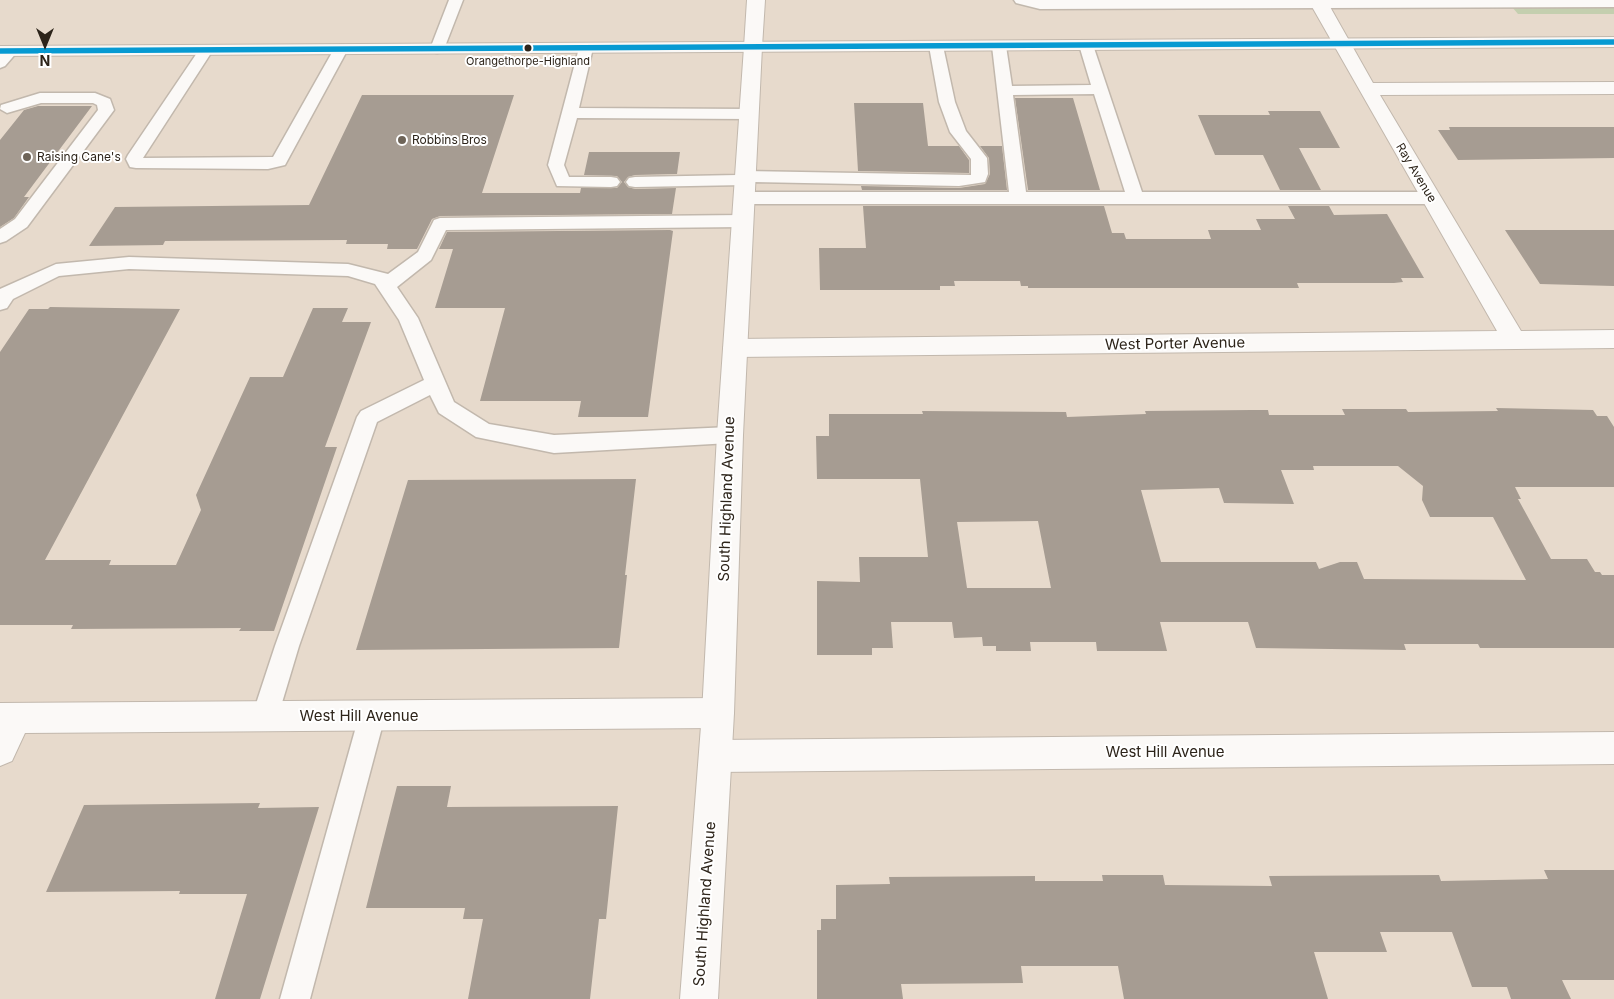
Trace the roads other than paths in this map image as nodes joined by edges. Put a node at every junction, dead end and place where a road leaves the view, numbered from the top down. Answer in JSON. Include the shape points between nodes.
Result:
{"nodes":[{"id":1,"x":456,"y":0,"type":"edge"},
{"id":2,"x":756,"y":0,"type":"edge"},
{"id":3,"x":1021,"y":0,"type":"edge"},
{"id":4,"x":1493,"y":2,"type":"edge"},
{"id":5,"x":1066,"y":3,"type":"edge"},
{"id":6,"x":1614,"y":3,"type":"edge"},
{"id":7,"x":1320,"y":5,"type":"junction"},
{"id":8,"x":1614,"y":42,"type":"edge"},
{"id":9,"x":1343,"y":44,"type":"junction"},
{"id":10,"x":1086,"y":45,"type":"junction"},
{"id":11,"x":936,"y":46,"type":"junction"},
{"id":12,"x":999,"y":46,"type":"junction"},
{"id":13,"x":754,"y":47,"type":"junction"},
{"id":14,"x":586,"y":48,"type":"junction"},
{"id":15,"x":341,"y":49,"type":"junction"},
{"id":16,"x":437,"y":49,"type":"junction"},
{"id":17,"x":206,"y":50,"type":"junction"},
{"id":18,"x":4,"y":55,"type":"edge"},
{"id":19,"x":1614,"y":88,"type":"edge"},
{"id":20,"x":1100,"y":89,"type":"junction"},
{"id":21,"x":1367,"y":89,"type":"junction"},
{"id":22,"x":1004,"y":91,"type":"junction"},
{"id":23,"x":7,"y":108,"type":"dead end"},
{"id":24,"x":570,"y":113,"type":"junction"},
{"id":25,"x":749,"y":114,"type":"junction"},
{"id":26,"x":611,"y":182,"type":"dead end"},
{"id":27,"x":635,"y":182,"type":"dead end"},
{"id":28,"x":744,"y":194,"type":"junction"},
{"id":29,"x":1018,"y":197,"type":"junction"},
{"id":30,"x":1135,"y":197,"type":"junction"},
{"id":31,"x":1431,"y":198,"type":"junction"},
{"id":32,"x":0,"y":237,"type":"edge"},
{"id":33,"x":386,"y":286,"type":"junction"},
{"id":34,"x":0,"y":303,"type":"edge"},
{"id":35,"x":1614,"y":339,"type":"edge"},
{"id":36,"x":1515,"y":341,"type":"junction"},
{"id":37,"x":735,"y":348,"type":"junction"},
{"id":38,"x":436,"y":383,"type":"junction"},
{"id":39,"x":730,"y":435,"type":"junction"},
{"id":40,"x":718,"y":714,"type":"junction"},
{"id":41,"x":265,"y":716,"type":"junction"},
{"id":42,"x":372,"y":716,"type":"junction"},
{"id":43,"x":8,"y":718,"type":"edge"},
{"id":44,"x":1614,"y":748,"type":"edge"},
{"id":45,"x":0,"y":750,"type":"edge"},
{"id":46,"x":715,"y":756,"type":"junction"},
{"id":47,"x":295,"y":999,"type":"edge"},
{"id":48,"x":699,"y":999,"type":"edge"}],
"edges":[{"from":1,"to":16,"type":"lane"},
{"from":2,"to":13,"type":"street","name":"South Highland Avenue"},
{"from":3,"to":5,"type":"lane","via":[[1040,5]]},
{"from":4,"to":6,"type":"lane"},
{"from":4,"to":7,"type":"lane"},
{"from":5,"to":7,"type":"lane"},
{"from":7,"to":9,"type":"street","name":"Ray Avenue"},
{"from":8,"to":9,"type":"street"},
{"from":9,"to":10,"type":"street"},
{"from":9,"to":21,"type":"street","name":"Ray Avenue"},
{"from":10,"to":12,"type":"street"},
{"from":10,"to":20,"type":"lane"},
{"from":11,"to":12,"type":"street"},
{"from":11,"to":13,"type":"street"},
{"from":11,"to":28,"type":"lane","via":[[947,102],[958,132],[979,158],[979,178]]},
{"from":12,"to":22,"type":"lane"},
{"from":13,"to":14,"type":"street"},
{"from":13,"to":25,"type":"street","name":"South Highland Avenue"},
{"from":14,"to":16,"type":"street"},
{"from":14,"to":24,"type":"lane"},
{"from":15,"to":16,"type":"street"},
{"from":15,"to":17,"type":"street"},
{"from":15,"to":17,"type":"lane","via":[[280,161],[268,164],[136,163],[136,155]]},
{"from":17,"to":18,"type":"street"},
{"from":19,"to":21,"type":"street"},
{"from":20,"to":22,"type":"lane"},
{"from":20,"to":30,"type":"lane"},
{"from":21,"to":31,"type":"street","name":"Ray Avenue"},
{"from":22,"to":29,"type":"lane"},
{"from":23,"to":32,"type":"lane","via":[[40,98],[95,98],[104,102],[106,110],[21,223]]},
{"from":24,"to":25,"type":"lane"},
{"from":24,"to":26,"type":"lane","via":[[556,165],[563,182]]},
{"from":25,"to":28,"type":"street","name":"South Highland Avenue"},
{"from":27,"to":28,"type":"lane"},
{"from":28,"to":29,"type":"lane"},
{"from":28,"to":33,"type":"lane","via":[[440,224],[425,256]]},
{"from":28,"to":37,"type":"street","name":"South Highland Avenue"},
{"from":29,"to":30,"type":"lane"},
{"from":30,"to":31,"type":"lane"},
{"from":31,"to":36,"type":"street","name":"Ray Avenue"},
{"from":33,"to":34,"type":"lane","via":[[382,279],[348,270],[129,263],[56,270],[6,294]]},
{"from":33,"to":38,"type":"lane","via":[[408,318]]},
{"from":35,"to":36,"type":"street","name":"West Porter Avenue"},
{"from":36,"to":37,"type":"street","name":"West Porter Avenue"},
{"from":37,"to":39,"type":"street","name":"South Highland Avenue"},
{"from":38,"to":39,"type":"lane","via":[[446,407],[484,430],[554,444]]},
{"from":38,"to":41,"type":"lane","via":[[368,417]]},
{"from":39,"to":40,"type":"street","name":"South Highland Avenue"},
{"from":40,"to":42,"type":"street","name":"West Hill Avenue"},
{"from":40,"to":46,"type":"street","name":"South Highland Avenue"},
{"from":41,"to":42,"type":"street","name":"West Hill Avenue"},
{"from":41,"to":43,"type":"street","name":"West Hill Avenue"},
{"from":42,"to":47,"type":"lane"},
{"from":43,"to":45,"type":"street"},
{"from":44,"to":46,"type":"street","name":"West Hill Avenue"},
{"from":46,"to":48,"type":"street","name":"South Highland Avenue"}]}
